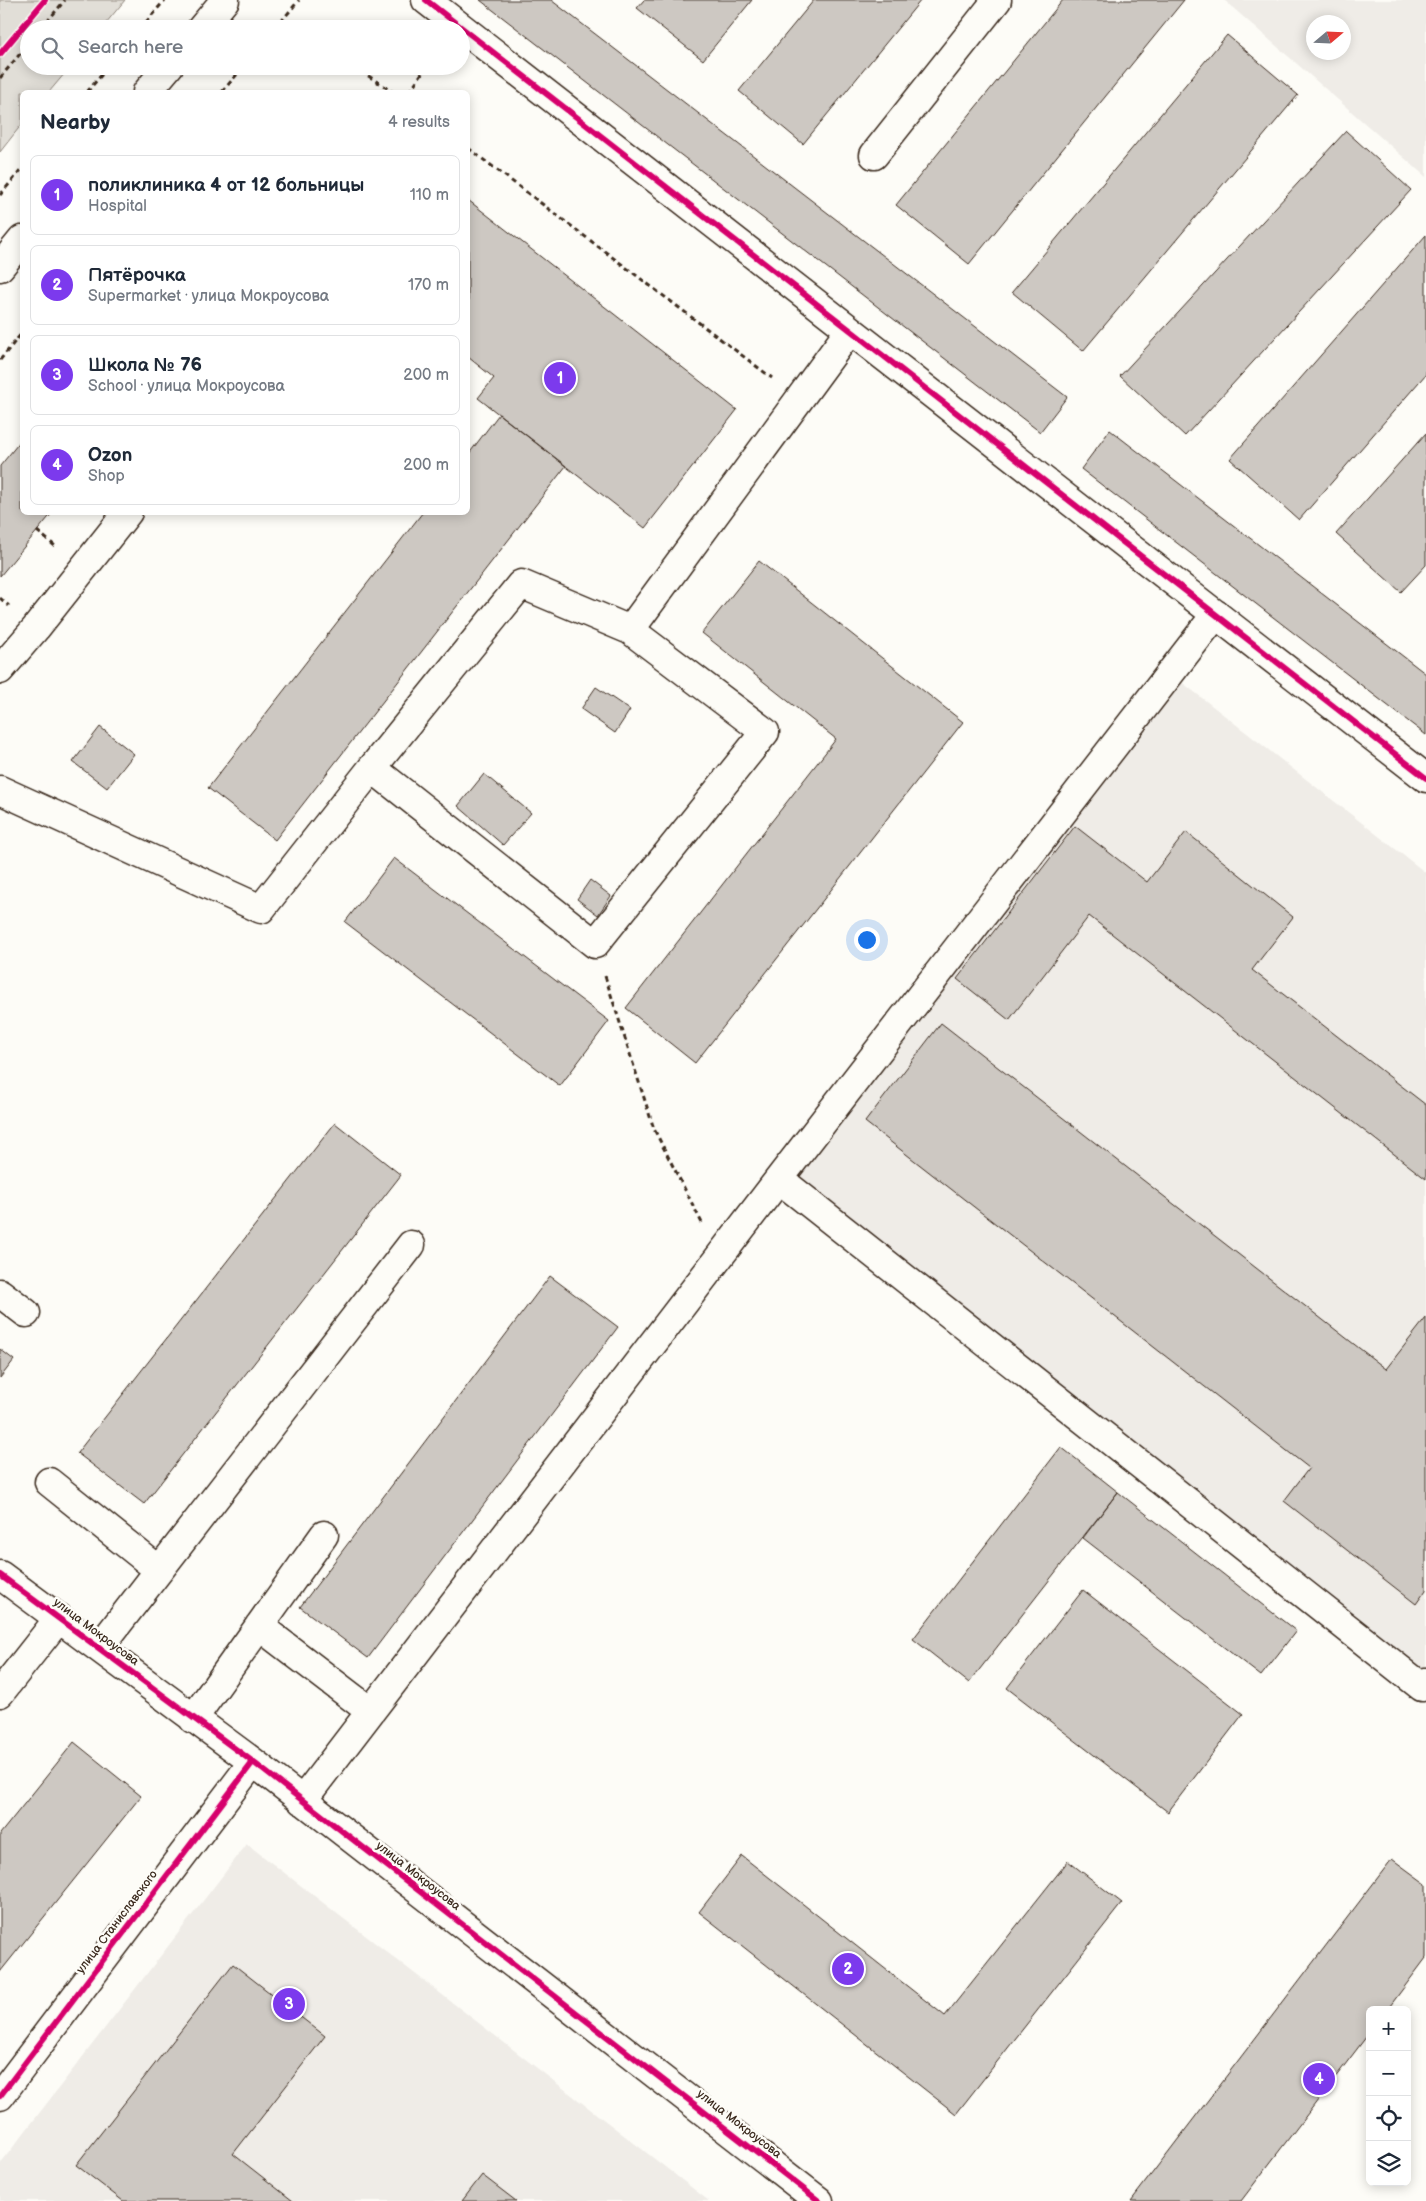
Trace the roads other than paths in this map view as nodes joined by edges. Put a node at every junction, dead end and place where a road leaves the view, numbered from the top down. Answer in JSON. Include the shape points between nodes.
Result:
{"nodes":[{"id":1,"x":225,"y":0,"type":"edge"},
{"id":2,"x":426,"y":0,"type":"edge"},
{"id":3,"x":997,"y":0,"type":"edge"},
{"id":4,"x":208,"y":20,"type":"edge"},
{"id":5,"x":452,"y":20,"type":"edge"},
{"id":6,"x":470,"y":34,"type":"edge"},
{"id":7,"x":161,"y":75,"type":"edge"},
{"id":8,"x":149,"y":90,"type":"edge"},
{"id":9,"x":874,"y":155,"type":"dead end"},
{"id":10,"x":20,"y":242,"type":"edge"},
{"id":11,"x":0,"y":267,"type":"edge"},
{"id":12,"x":850,"y":330,"type":"junction"},
{"id":13,"x":126,"y":515,"type":"edge"},
{"id":14,"x":1216,"y":614,"type":"junction"},
{"id":15,"x":630,"y":630,"type":"junction"},
{"id":16,"x":0,"y":670,"type":"edge"},
{"id":17,"x":372,"y":768,"type":"junction"},
{"id":18,"x":1426,"y":778,"type":"edge"},
{"id":19,"x":0,"y":790,"type":"edge"},
{"id":20,"x":778,"y":1179,"type":"junction"},
{"id":21,"x":410,"y":1245,"type":"dead end"},
{"id":22,"x":0,"y":1293,"type":"edge"},
{"id":23,"x":26,"y":1313,"type":"dead end"},
{"id":24,"x":49,"y":1482,"type":"dead end"},
{"id":25,"x":324,"y":1536,"type":"dead end"},
{"id":26,"x":159,"y":1570,"type":"junction"},
{"id":27,"x":0,"y":1575,"type":"edge"},
{"id":28,"x":59,"y":1618,"type":"junction"},
{"id":29,"x":259,"y":1626,"type":"junction"},
{"id":30,"x":99,"y":1648,"type":"junction"},
{"id":31,"x":1426,"y":1682,"type":"edge"},
{"id":32,"x":0,"y":1693,"type":"edge"},
{"id":33,"x":370,"y":1711,"type":"junction"},
{"id":34,"x":193,"y":1719,"type":"junction"},
{"id":35,"x":252,"y":1762,"type":"junction"},
{"id":36,"x":302,"y":1800,"type":"junction"},
{"id":37,"x":0,"y":2096,"type":"edge"},
{"id":38,"x":819,"y":2201,"type":"edge"}],
"edges":[{"from":1,"to":4,"type":"street"},
{"from":2,"to":5,"type":"street"},
{"from":3,"to":9,"type":"street"},
{"from":6,"to":12,"type":"street"},
{"from":7,"to":8,"type":"street"},
{"from":10,"to":11,"type":"street"},
{"from":12,"to":14,"type":"street"},
{"from":12,"to":15,"type":"street"},
{"from":13,"to":16,"type":"street"},
{"from":14,"to":18,"type":"street"},
{"from":14,"to":20,"type":"street"},
{"from":15,"to":17,"type":"street","via":[[521,584]]},
{"from":15,"to":17,"type":"street","via":[[765,732],[595,944]]},
{"from":17,"to":19,"type":"street","via":[[261,909]]},
{"from":20,"to":31,"type":"street","via":[[1422,1687]]},
{"from":20,"to":33,"type":"street"},
{"from":21,"to":26,"type":"street"},
{"from":22,"to":23,"type":"street"},
{"from":24,"to":26,"type":"street"},
{"from":25,"to":29,"type":"street"},
{"from":26,"to":30,"type":"street"},
{"from":27,"to":28,"type":"street","name":"улица Мокроусова"},
{"from":28,"to":30,"type":"street","name":"улица Мокроусова"},
{"from":28,"to":32,"type":"street"},
{"from":29,"to":33,"type":"street"},
{"from":29,"to":34,"type":"street"},
{"from":30,"to":34,"type":"street","name":"улица Мокроусова"},
{"from":33,"to":36,"type":"street"},
{"from":34,"to":35,"type":"street","name":"улица Мокроусова"},
{"from":35,"to":36,"type":"street","name":"улица Мокроусова"},
{"from":35,"to":37,"type":"street","name":"улица Станиславского"},
{"from":36,"to":38,"type":"street","name":"улица Мокроусова"}]}
